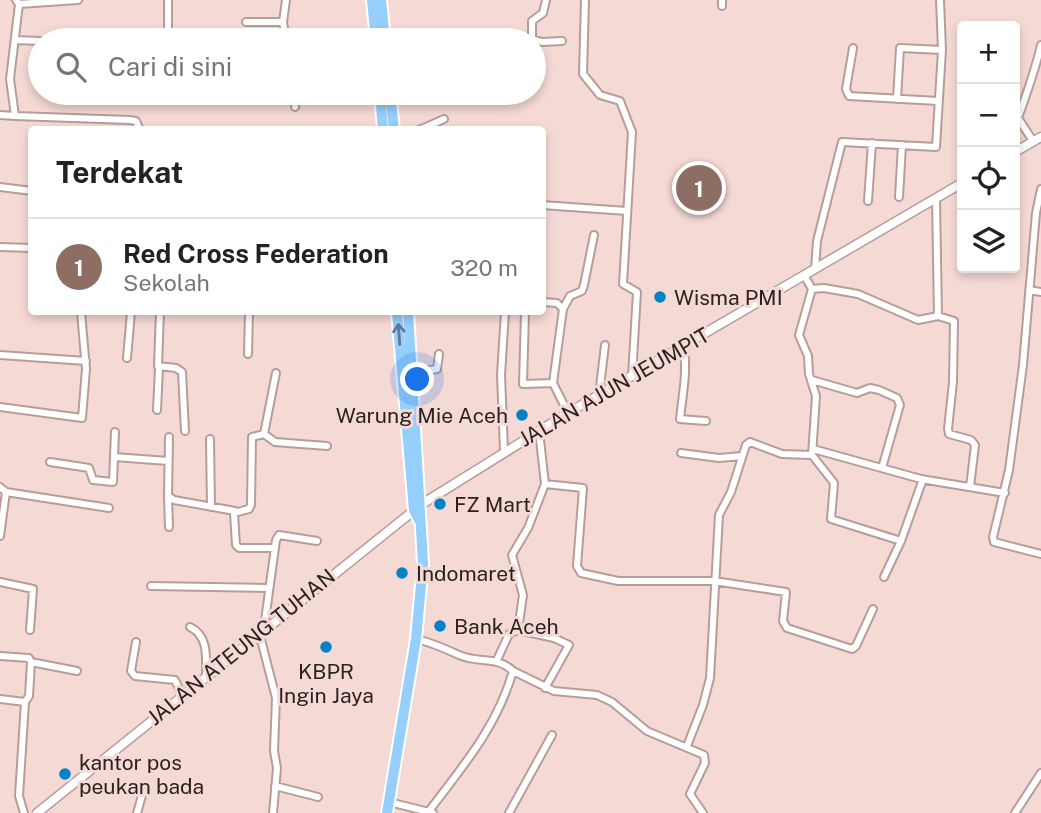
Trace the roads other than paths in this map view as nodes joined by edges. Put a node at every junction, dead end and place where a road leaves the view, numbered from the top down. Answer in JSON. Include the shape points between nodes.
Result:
{"nodes":[{"id":1,"x":78,"y":0,"type":"edge"},
{"id":2,"x":168,"y":0,"type":"edge"},
{"id":3,"x":286,"y":0,"type":"edge"},
{"id":4,"x":372,"y":0,"type":"edge"},
{"id":5,"x":381,"y":0,"type":"edge"},
{"id":6,"x":546,"y":0,"type":"edge"},
{"id":7,"x":585,"y":0,"type":"edge"},
{"id":8,"x":940,"y":0,"type":"edge"},
{"id":9,"x":18,"y":2,"type":"edge"},
{"id":10,"x":246,"y":22,"type":"dead end"},
{"id":11,"x":283,"y":22,"type":"junction"},
{"id":12,"x":168,"y":28,"type":"edge"},
{"id":13,"x":284,"y":28,"type":"edge"},
{"id":14,"x":375,"y":28,"type":"edge"},
{"id":15,"x":384,"y":28,"type":"edge"},
{"id":16,"x":532,"y":28,"type":"edge"},
{"id":17,"x":16,"y":40,"type":"junction"},
{"id":18,"x":28,"y":40,"type":"edge"},
{"id":19,"x":562,"y":41,"type":"dead end"},
{"id":20,"x":546,"y":42,"type":"edge"},
{"id":21,"x":1041,"y":45,"type":"edge"},
{"id":22,"x":853,"y":48,"type":"dead end"},
{"id":23,"x":942,"y":50,"type":"junction"},
{"id":24,"x":0,"y":79,"type":"edge"},
{"id":25,"x":10,"y":79,"type":"junction"},
{"id":26,"x":897,"y":99,"type":"junction"},
{"id":27,"x":938,"y":101,"type":"junction"},
{"id":28,"x":381,"y":105,"type":"edge"},
{"id":29,"x":391,"y":105,"type":"edge"},
{"id":30,"x":0,"y":116,"type":"edge"},
{"id":31,"x":15,"y":116,"type":"junction"},
{"id":32,"x":444,"y":119,"type":"dead end"},
{"id":33,"x":138,"y":126,"type":"edge"},
{"id":34,"x":383,"y":126,"type":"edge"},
{"id":35,"x":394,"y":126,"type":"edge"},
{"id":36,"x":428,"y":126,"type":"edge"},
{"id":37,"x":1037,"y":139,"type":"edge"},
{"id":38,"x":872,"y":143,"type":"junction"},
{"id":39,"x":902,"y":145,"type":"junction"},
{"id":40,"x":1020,"y":149,"type":"edge"},
{"id":41,"x":957,"y":186,"type":"edge"},
{"id":42,"x":0,"y":187,"type":"edge"},
{"id":43,"x":1041,"y":189,"type":"edge"},
{"id":44,"x":28,"y":190,"type":"edge"},
{"id":45,"x":899,"y":197,"type":"dead end"},
{"id":46,"x":936,"y":198,"type":"junction"},
{"id":47,"x":868,"y":201,"type":"dead end"},
{"id":48,"x":546,"y":205,"type":"edge"},
{"id":49,"x":627,"y":211,"type":"junction"},
{"id":50,"x":1038,"y":213,"type":"edge"},
{"id":51,"x":594,"y":235,"type":"dead end"},
{"id":52,"x":0,"y":247,"type":"edge"},
{"id":53,"x":28,"y":248,"type":"edge"},
{"id":54,"x":815,"y":269,"type":"junction"},
{"id":55,"x":804,"y":275,"type":"junction"},
{"id":56,"x":812,"y":289,"type":"junction"},
{"id":57,"x":1029,"y":290,"type":"junction"},
{"id":58,"x":1041,"y":292,"type":"edge"},
{"id":59,"x":546,"y":302,"type":"edge"},
{"id":60,"x":563,"y":309,"type":"junction"},
{"id":61,"x":81,"y":315,"type":"edge"},
{"id":62,"x":131,"y":315,"type":"edge"},
{"id":63,"x":160,"y":315,"type":"edge"},
{"id":64,"x":249,"y":315,"type":"edge"},
{"id":65,"x":397,"y":315,"type":"edge"},
{"id":66,"x":408,"y":315,"type":"edge"},
{"id":67,"x":505,"y":315,"type":"edge"},
{"id":68,"x":525,"y":315,"type":"edge"},
{"id":69,"x":938,"y":316,"type":"junction"},
{"id":70,"x":605,"y":345,"type":"dead end"},
{"id":71,"x":684,"y":347,"type":"junction"},
{"id":72,"x":248,"y":354,"type":"dead end"},
{"id":73,"x":439,"y":354,"type":"dead end"},
{"id":74,"x":0,"y":355,"type":"edge"},
{"id":75,"x":127,"y":358,"type":"dead end"},
{"id":76,"x":86,"y":360,"type":"junction"},
{"id":77,"x":159,"y":368,"type":"junction"},
{"id":78,"x":276,"y":373,"type":"dead end"},
{"id":79,"x":412,"y":373,"type":"junction"},
{"id":80,"x":632,"y":377,"type":"junction"},
{"id":81,"x":812,"y":380,"type":"junction"},
{"id":82,"x":554,"y":383,"type":"junction"},
{"id":83,"x":599,"y":395,"type":"junction"},
{"id":84,"x":0,"y":407,"type":"edge"},
{"id":85,"x":157,"y":410,"type":"dead end"},
{"id":86,"x":568,"y":413,"type":"junction"},
{"id":87,"x":706,"y":421,"type":"dead end"},
{"id":88,"x":186,"y":430,"type":"dead end"},
{"id":89,"x":538,"y":431,"type":"junction"},
{"id":90,"x":115,"y":432,"type":"dead end"},
{"id":91,"x":264,"y":434,"type":"junction"},
{"id":92,"x":169,"y":436,"type":"dead end"},
{"id":93,"x":210,"y":439,"type":"dead end"},
{"id":94,"x":327,"y":446,"type":"dead end"},
{"id":95,"x":504,"y":451,"type":"junction"},
{"id":96,"x":812,"y":452,"type":"junction"},
{"id":97,"x":681,"y":453,"type":"dead end"},
{"id":98,"x":742,"y":456,"type":"junction"},
{"id":99,"x":114,"y":457,"type":"junction"},
{"id":100,"x":168,"y":461,"type":"junction"},
{"id":101,"x":51,"y":462,"type":"dead end"},
{"id":102,"x":882,"y":468,"type":"junction"},
{"id":103,"x":923,"y":479,"type":"junction"},
{"id":104,"x":545,"y":484,"type":"junction"},
{"id":105,"x":970,"y":487,"type":"junction"},
{"id":106,"x":3,"y":489,"type":"edge"},
{"id":107,"x":1005,"y":493,"type":"junction"},
{"id":108,"x":168,"y":496,"type":"junction"},
{"id":109,"x":211,"y":507,"type":"junction"},
{"id":110,"x":418,"y":507,"type":"junction"},
{"id":111,"x":108,"y":508,"type":"dead end"},
{"id":112,"x":235,"y":511,"type":"junction"},
{"id":113,"x":169,"y":527,"type":"dead end"},
{"id":114,"x":0,"y":533,"type":"edge"},
{"id":115,"x":317,"y":541,"type":"dead end"},
{"id":116,"x":901,"y":541,"type":"junction"},
{"id":117,"x":273,"y":548,"type":"junction"},
{"id":118,"x":1041,"y":554,"type":"edge"},
{"id":119,"x":884,"y":577,"type":"dead end"},
{"id":120,"x":714,"y":581,"type":"junction"},
{"id":121,"x":0,"y":582,"type":"edge"},
{"id":122,"x":151,"y":586,"type":"dead end"},
{"id":123,"x":270,"y":588,"type":"junction"},
{"id":124,"x":873,"y":609,"type":"dead end"},
{"id":125,"x":190,"y":627,"type":"dead end"},
{"id":126,"x":30,"y":630,"type":"dead end"},
{"id":127,"x":261,"y":630,"type":"junction"},
{"id":128,"x":517,"y":630,"type":"junction"},
{"id":129,"x":574,"y":637,"type":"dead end"},
{"id":130,"x":416,"y":639,"type":"junction"},
{"id":131,"x":136,"y":642,"type":"dead end"},
{"id":132,"x":569,"y":645,"type":"junction"},
{"id":133,"x":0,"y":656,"type":"edge"},
{"id":134,"x":497,"y":660,"type":"junction"},
{"id":135,"x":31,"y":662,"type":"junction"},
{"id":136,"x":77,"y":671,"type":"dead end"},
{"id":137,"x":513,"y":671,"type":"junction"},
{"id":138,"x":206,"y":677,"type":"junction"},
{"id":139,"x":545,"y":688,"type":"junction"},
{"id":140,"x":182,"y":695,"type":"junction"},
{"id":141,"x":0,"y":699,"type":"edge"},
{"id":142,"x":25,"y":702,"type":"junction"},
{"id":143,"x":552,"y":735,"type":"dead end"},
{"id":144,"x":687,"y":746,"type":"junction"},
{"id":145,"x":1041,"y":774,"type":"edge"},
{"id":146,"x":275,"y":786,"type":"junction"},
{"id":147,"x":143,"y":792,"type":"dead end"},
{"id":148,"x":318,"y":797,"type":"dead end"},
{"id":149,"x":388,"y":807,"type":"edge"},
{"id":150,"x":431,"y":812,"type":"edge"},
{"id":151,"x":24,"y":813,"type":"edge"},
{"id":152,"x":37,"y":813,"type":"edge"},
{"id":153,"x":137,"y":813,"type":"edge"},
{"id":154,"x":272,"y":813,"type":"edge"},
{"id":155,"x":509,"y":813,"type":"edge"},
{"id":156,"x":703,"y":813,"type":"edge"},
{"id":157,"x":1015,"y":813,"type":"edge"}],
"edges":[{"from":1,"to":9,"type":"street"},
{"from":2,"to":12,"type":"street"},
{"from":3,"to":11,"type":"street"},
{"from":4,"to":14,"type":"highway"},
{"from":5,"to":15,"type":"highway"},
{"from":6,"to":16,"type":"street"},
{"from":7,"to":49,"type":"street","via":[[583,74],[600,95],[620,101],[632,132]]},
{"from":8,"to":23,"type":"street"},
{"from":9,"to":17,"type":"street"},
{"from":10,"to":11,"type":"street"},
{"from":11,"to":13,"type":"street"},
{"from":17,"to":18,"type":"street"},
{"from":17,"to":25,"type":"street"},
{"from":19,"to":20,"type":"street"},
{"from":21,"to":37,"type":"street","via":[[1018,118]]},
{"from":22,"to":26,"type":"street","via":[[847,93]]},
{"from":23,"to":26,"type":"street","via":[[900,48]]},
{"from":23,"to":27,"type":"street"},
{"from":24,"to":25,"type":"street"},
{"from":25,"to":31,"type":"street"},
{"from":26,"to":27,"type":"street"},
{"from":27,"to":39,"type":"street","via":[[936,147]]},
{"from":28,"to":34,"type":"highway"},
{"from":29,"to":35,"type":"highway"},
{"from":30,"to":31,"type":"street"},
{"from":31,"to":33,"type":"street","via":[[130,120]]},
{"from":32,"to":36,"type":"street"},
{"from":37,"to":40,"type":"street"},
{"from":38,"to":39,"type":"street"},
{"from":38,"to":47,"type":"street"},
{"from":38,"to":54,"type":"street","via":[[841,143],[817,241]]},
{"from":39,"to":45,"type":"street"},
{"from":41,"to":46,"type":"street","name":"JALAN AJUN JEUMPIT"},
{"from":42,"to":44,"type":"street"},
{"from":43,"to":50,"type":"street"},
{"from":46,"to":54,"type":"street","name":"JALAN AJUN JEUMPIT"},
{"from":46,"to":69,"type":"street"},
{"from":48,"to":49,"type":"street"},
{"from":49,"to":80,"type":"street","via":[[623,284],[637,292]]},
{"from":50,"to":57,"type":"street"},
{"from":51,"to":60,"type":"street","via":[[582,291],[570,296]]},
{"from":52,"to":53,"type":"street"},
{"from":54,"to":55,"type":"street","name":"JALAN AJUN JEUMPIT"},
{"from":55,"to":56,"type":"street"},
{"from":55,"to":71,"type":"street","name":"JALAN AJUN JEUMPIT"},
{"from":56,"to":69,"type":"street","via":[[858,294],[918,320]]},
{"from":56,"to":81,"type":"street","via":[[799,335]]},
{"from":57,"to":58,"type":"street"},
{"from":57,"to":107,"type":"street"},
{"from":59,"to":60,"type":"street"},
{"from":60,"to":82,"type":"street"},
{"from":61,"to":76,"type":"street"},
{"from":62,"to":75,"type":"street"},
{"from":63,"to":77,"type":"street"},
{"from":64,"to":72,"type":"street"},
{"from":110,"to":65,"type":"highway","one_way":true},
{"from":66,"to":79,"type":"highway"},
{"from":67,"to":95,"type":"street"},
{"from":68,"to":82,"type":"street","via":[[523,384]]},
{"from":69,"to":105,"type":"street","via":[[954,321],[948,429],[949,434],[975,444]]},
{"from":70,"to":83,"type":"street"},
{"from":71,"to":80,"type":"street","name":"JALAN AJUN JEUMPIT"},
{"from":71,"to":87,"type":"street","via":[[688,379],[680,419]]},
{"from":73,"to":79,"type":"street","via":[[437,369]]},
{"from":74,"to":76,"type":"street"},
{"from":76,"to":84,"type":"street","via":[[82,418]]},
{"from":77,"to":85,"type":"street"},
{"from":77,"to":88,"type":"street","via":[[183,372]]},
{"from":78,"to":91,"type":"street"},
{"from":79,"to":110,"type":"highway"},
{"from":80,"to":83,"type":"street","name":"JALAN AJUN JEUMPIT"},
{"from":81,"to":96,"type":"street","via":[[816,423]]},
{"from":81,"to":102,"type":"street","via":[[857,393],[875,389],[897,398],[900,405]]},
{"from":82,"to":86,"type":"street"},
{"from":83,"to":86,"type":"street","name":"JALAN AJUN JEUMPIT"},
{"from":86,"to":89,"type":"street","name":"JALAN AJUN JEUMPIT"},
{"from":89,"to":95,"type":"street","name":"JALAN AJUN JEUMPIT"},
{"from":89,"to":104,"type":"street"},
{"from":90,"to":99,"type":"street"},
{"from":91,"to":94,"type":"street","via":[[275,442]]},
{"from":91,"to":112,"type":"street","via":[[252,437],[250,443],[251,505]]},
{"from":92,"to":100,"type":"street"},
{"from":93,"to":109,"type":"street"},
{"from":95,"to":110,"type":"street","name":"JALAN AJUN JEUMPIT"},
{"from":96,"to":98,"type":"street","via":[[782,454],[750,442]]},
{"from":96,"to":102,"type":"street"},
{"from":96,"to":116,"type":"street","via":[[834,483],[831,519]]},
{"from":97,"to":98,"type":"street"},
{"from":98,"to":120,"type":"street","via":[[719,515]]},
{"from":99,"to":100,"type":"street"},
{"from":99,"to":101,"type":"street","via":[[113,482],[93,480],[89,468]]},
{"from":100,"to":108,"type":"street"},
{"from":102,"to":103,"type":"street"},
{"from":103,"to":105,"type":"street"},
{"from":103,"to":116,"type":"street"},
{"from":104,"to":120,"type":"street","via":[[583,488],[577,566],[582,573],[618,581]]},
{"from":104,"to":128,"type":"street","via":[[512,555],[523,595]]},
{"from":105,"to":107,"type":"street"},
{"from":106,"to":111,"type":"street"},
{"from":106,"to":114,"type":"street"},
{"from":107,"to":118,"type":"street","via":[[994,542]]},
{"from":108,"to":109,"type":"street"},
{"from":108,"to":113,"type":"street"},
{"from":109,"to":112,"type":"street"},
{"from":110,"to":127,"type":"street","name":"JALAN ATEUNG TUHAN"},
{"from":110,"to":130,"type":"highway","via":[[423,563]]},
{"from":112,"to":117,"type":"street","via":[[239,548]]},
{"from":115,"to":117,"type":"street","via":[[279,535]]},
{"from":116,"to":119,"type":"street"},
{"from":117,"to":123,"type":"street"},
{"from":120,"to":124,"type":"street","via":[[786,592],[783,621],[787,628],[846,649],[856,646]]},
{"from":120,"to":144,"type":"street","via":[[710,678]]},
{"from":121,"to":126,"type":"street","via":[[36,593]]},
{"from":122,"to":123,"type":"street"},
{"from":123,"to":127,"type":"street"},
{"from":125,"to":138,"type":"street","via":[[199,631],[204,641]]},
{"from":127,"to":138,"type":"street","name":"JALAN ATEUNG TUHAN"},
{"from":127,"to":146,"type":"street","via":[[276,698]]},
{"from":128,"to":132,"type":"street"},
{"from":128,"to":134,"type":"street","via":[[509,634]]},
{"from":129,"to":132,"type":"street"},
{"from":130,"to":134,"type":"street","via":[[460,655]]},
{"from":130,"to":149,"type":"highway"},
{"from":131,"to":140,"type":"street","via":[[131,671],[135,676],[175,680]]},
{"from":132,"to":139,"type":"street"},
{"from":133,"to":135,"type":"street","via":[[29,658]]},
{"from":134,"to":137,"type":"street"},
{"from":135,"to":136,"type":"street"},
{"from":135,"to":142,"type":"street"},
{"from":137,"to":139,"type":"street"},
{"from":137,"to":150,"type":"street","via":[[503,705]]},
{"from":138,"to":140,"type":"street","name":"JALAN ATEUNG TUHAN"},
{"from":139,"to":144,"type":"street","via":[[597,695],[647,730]]},
{"from":140,"to":152,"type":"street","name":"JALAN ATEUNG TUHAN"},
{"from":141,"to":142,"type":"street"},
{"from":142,"to":151,"type":"street","via":[[19,796]]},
{"from":143,"to":155,"type":"street"},
{"from":144,"to":156,"type":"street","via":[[704,755],[705,763],[690,794]]},
{"from":145,"to":157,"type":"street"},
{"from":146,"to":148,"type":"street"},
{"from":146,"to":154,"type":"street"},
{"from":147,"to":153,"type":"street"},
{"from":149,"to":150,"type":"street"}]}
